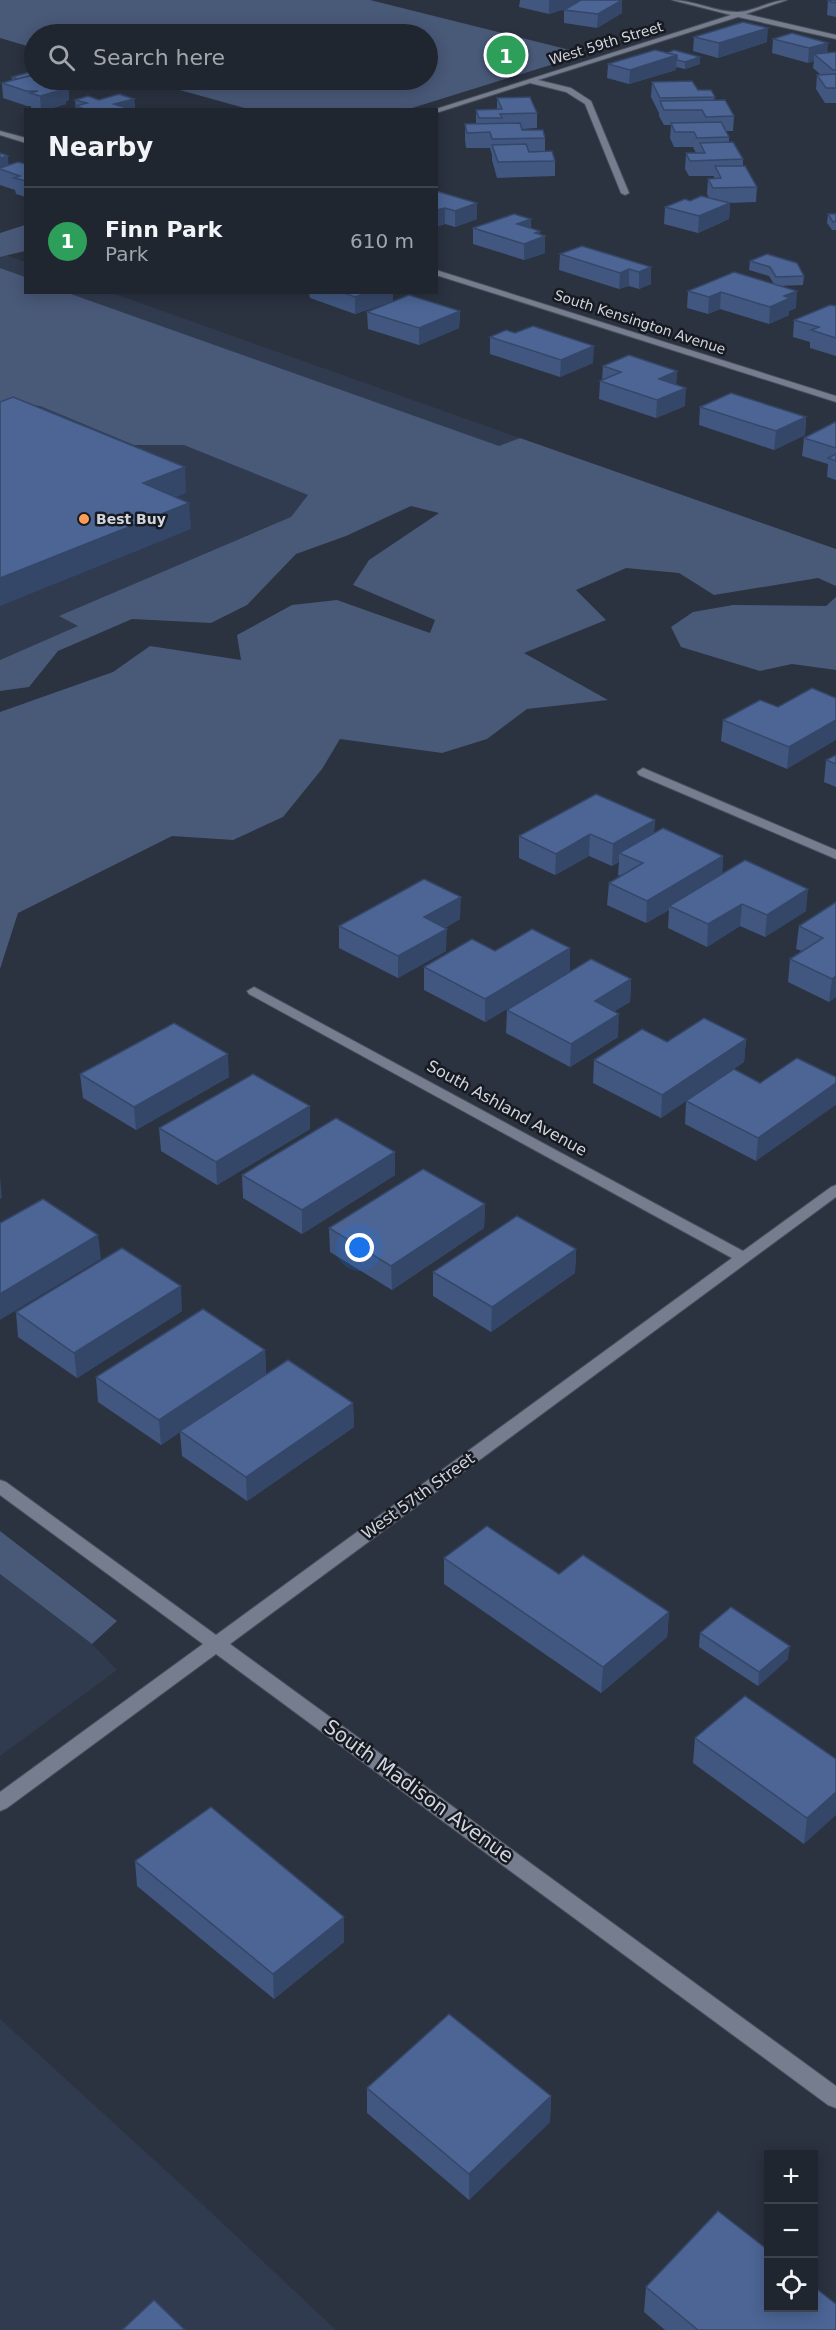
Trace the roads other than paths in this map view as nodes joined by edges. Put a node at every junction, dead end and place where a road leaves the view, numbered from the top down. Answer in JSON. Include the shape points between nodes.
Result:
{"nodes":[{"id":1,"x":675,"y":0,"type":"edge"},
{"id":2,"x":784,"y":0,"type":"edge"},
{"id":3,"x":739,"y":14,"type":"junction"},
{"id":4,"x":836,"y":37,"type":"edge"},
{"id":5,"x":528,"y":80,"type":"junction"},
{"id":6,"x":438,"y":109,"type":"edge"},
{"id":7,"x":0,"y":133,"type":"edge"},
{"id":8,"x":24,"y":140,"type":"edge"},
{"id":9,"x":625,"y":193,"type":"dead end"},
{"id":10,"x":438,"y":273,"type":"edge"},
{"id":11,"x":836,"y":399,"type":"edge"},
{"id":12,"x":643,"y":772,"type":"dead end"},
{"id":13,"x":836,"y":855,"type":"edge"},
{"id":14,"x":254,"y":991,"type":"dead end"},
{"id":15,"x":836,"y":1190,"type":"edge"},
{"id":16,"x":742,"y":1257,"type":"junction"},
{"id":17,"x":0,"y":1486,"type":"edge"},
{"id":18,"x":217,"y":1643,"type":"junction"},
{"id":19,"x":0,"y":1803,"type":"edge"},
{"id":20,"x":836,"y":2098,"type":"edge"}],
"edges":[{"from":1,"to":3,"type":"street"},
{"from":2,"to":3,"type":"street","name":"West 59th Street"},
{"from":3,"to":4,"type":"street"},
{"from":3,"to":5,"type":"street","name":"West 59th Street"},
{"from":5,"to":6,"type":"street","name":"West 59th Street"},
{"from":5,"to":9,"type":"street","via":[[567,90],[588,103]]},
{"from":7,"to":8,"type":"street"},
{"from":10,"to":11,"type":"street","name":"South Kensington Avenue"},
{"from":12,"to":13,"type":"street"},
{"from":14,"to":16,"type":"street","name":"South Ashland Avenue"},
{"from":15,"to":16,"type":"street","name":"West 57th Street"},
{"from":16,"to":18,"type":"street","name":"West 57th Street"},
{"from":17,"to":18,"type":"street","name":"South Madison Avenue"},
{"from":18,"to":19,"type":"street","name":"West 57th Street"},
{"from":18,"to":20,"type":"street","name":"South Madison Avenue"}]}
